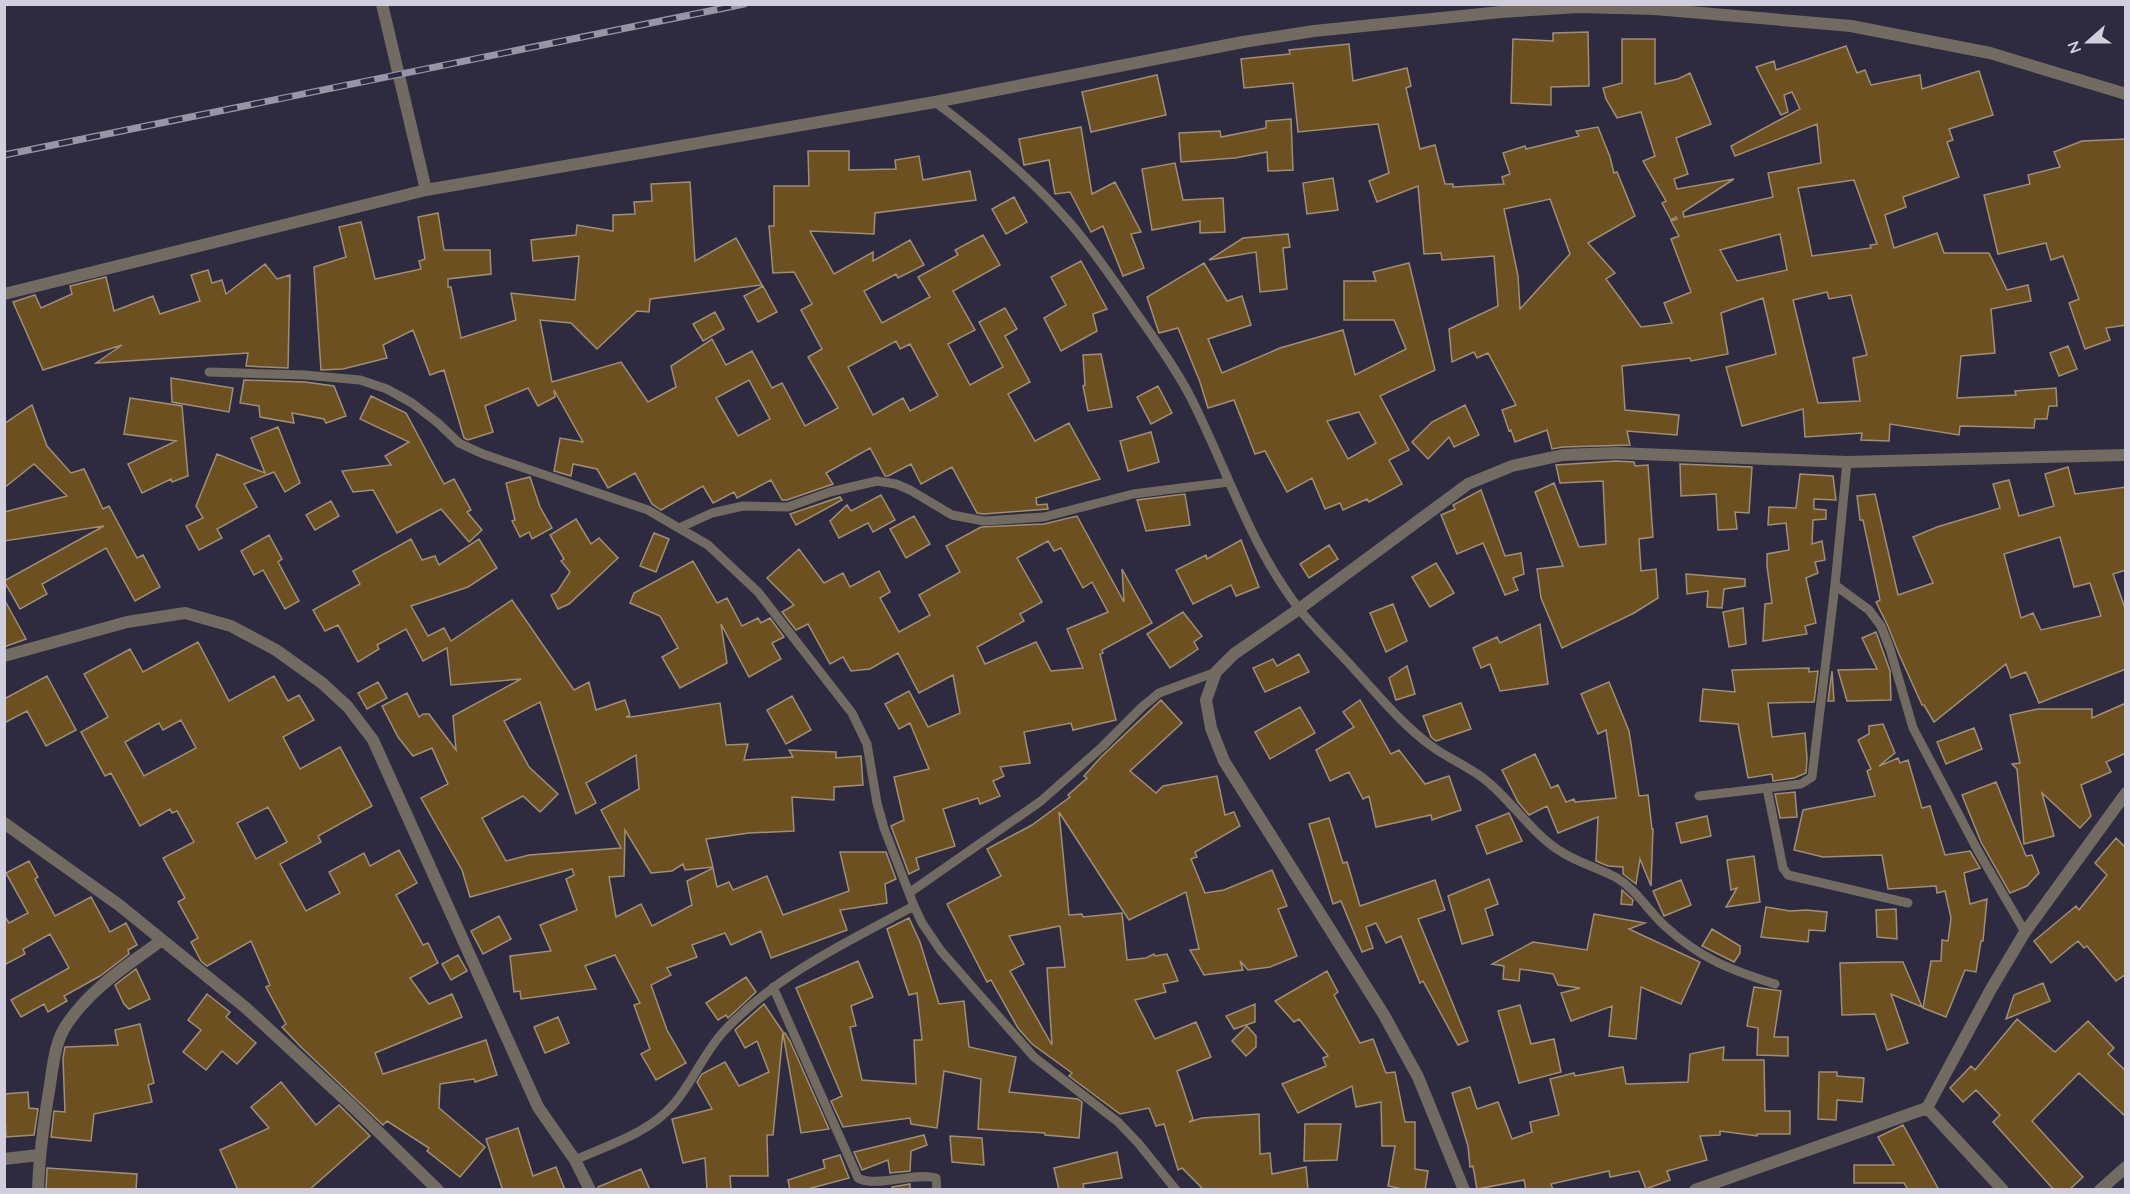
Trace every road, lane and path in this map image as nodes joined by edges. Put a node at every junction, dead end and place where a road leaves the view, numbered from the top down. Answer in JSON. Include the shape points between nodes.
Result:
{"nodes":[{"id":1,"x":382,"y":4,"type":"edge"},
{"id":2,"x":2126,"y":94,"type":"edge"},
{"id":3,"x":935,"y":102,"type":"junction"},
{"id":4,"x":426,"y":190,"type":"junction"},
{"id":5,"x":4,"y":294,"type":"edge"},
{"id":6,"x":209,"y":372,"type":"dead end"},
{"id":7,"x":2126,"y":455,"type":"edge"},
{"id":8,"x":1847,"y":462,"type":"junction"},
{"id":9,"x":1229,"y":482,"type":"junction"},
{"id":10,"x":679,"y":528,"type":"junction"},
{"id":11,"x":1835,"y":585,"type":"junction"},
{"id":12,"x":1299,"y":609,"type":"junction"},
{"id":13,"x":4,"y":656,"type":"edge"},
{"id":14,"x":1216,"y":672,"type":"junction"},
{"id":15,"x":1767,"y":788,"type":"junction"},
{"id":16,"x":2126,"y":793,"type":"edge"},
{"id":17,"x":1699,"y":796,"type":"dead end"},
{"id":18,"x":4,"y":823,"type":"edge"},
{"id":19,"x":909,"y":893,"type":"junction"},
{"id":20,"x":1908,"y":903,"type":"dead end"},
{"id":21,"x":914,"y":906,"type":"junction"},
{"id":22,"x":2025,"y":932,"type":"junction"},
{"id":23,"x":162,"y":940,"type":"junction"},
{"id":24,"x":1775,"y":984,"type":"dead end"},
{"id":25,"x":773,"y":987,"type":"junction"},
{"id":26,"x":1927,"y":1108,"type":"junction"},
{"id":27,"x":39,"y":1155,"type":"junction"},
{"id":28,"x":4,"y":1159,"type":"edge"},
{"id":29,"x":575,"y":1160,"type":"junction"},
{"id":30,"x":2126,"y":1167,"type":"edge"},
{"id":31,"x":38,"y":1190,"type":"edge"},
{"id":32,"x":438,"y":1190,"type":"edge"},
{"id":33,"x":590,"y":1190,"type":"edge"},
{"id":34,"x":937,"y":1190,"type":"edge"},
{"id":35,"x":1176,"y":1190,"type":"edge"},
{"id":36,"x":1464,"y":1190,"type":"edge"},
{"id":37,"x":1695,"y":1190,"type":"edge"},
{"id":38,"x":2003,"y":1190,"type":"edge"},
{"id":39,"x":2100,"y":1190,"type":"edge"}],
"edges":[{"from":1,"to":4,"type":"street"},
{"from":2,"to":3,"type":"street","via":[[1990,53],[1851,26],[1655,9],[1578,7],[1314,31]]},
{"from":3,"to":4,"type":"street"},
{"from":3,"to":9,"type":"lane","via":[[1022,173],[1070,223],[1113,278],[1189,395]]},
{"from":4,"to":5,"type":"street"},
{"from":6,"to":10,"type":"lane","via":[[360,380],[412,403],[459,443],[648,510]]},
{"from":7,"to":8,"type":"street"},
{"from":8,"to":11,"type":"lane"},
{"from":8,"to":12,"type":"street","via":[[1616,453],[1563,455],[1512,466],[1468,484]]},
{"from":9,"to":10,"type":"lane","via":[[1133,494],[1044,517],[984,521],[952,515],[910,490],[877,482],[830,492],[788,507],[742,506],[712,513]]},
{"from":9,"to":12,"type":"lane","via":[[1260,549]]},
{"from":10,"to":19,"type":"lane","via":[[708,545],[758,592],[852,713],[867,744],[884,828]]},
{"from":11,"to":15,"type":"lane","via":[[1812,777],[1801,784]]},
{"from":11,"to":22,"type":"lane","via":[[1869,610],[1881,626],[1913,728]]},
{"from":12,"to":14,"type":"street","via":[[1234,654]]},
{"from":12,"to":24,"type":"lane","via":[[1407,726],[1433,748],[1489,783],[1550,845],[1629,886],[1664,926],[1700,954],[1731,970]]},
{"from":13,"to":29,"type":"street","via":[[127,622],[185,613],[231,626],[276,650],[322,683],[348,707],[373,740],[538,1107]]},
{"from":14,"to":19,"type":"lane","via":[[1159,693],[1041,801]]},
{"from":14,"to":36,"type":"street","via":[[1206,699],[1211,728],[1224,761],[1418,1077]]},
{"from":15,"to":17,"type":"lane"},
{"from":15,"to":20,"type":"lane","via":[[1783,868],[1788,875]]},
{"from":16,"to":22,"type":"street"},
{"from":18,"to":23,"type":"street"},
{"from":19,"to":21,"type":"lane"},
{"from":21,"to":25,"type":"lane"},
{"from":21,"to":35,"type":"lane","via":[[941,951],[1017,1040],[1118,1122]]},
{"from":22,"to":26,"type":"street"},
{"from":23,"to":27,"type":"street","via":[[106,981],[65,1026],[56,1049]]},
{"from":23,"to":32,"type":"street","via":[[246,1008]]},
{"from":25,"to":29,"type":"lane","via":[[725,1030],[662,1117]]},
{"from":25,"to":34,"type":"lane","via":[[858,1178],[869,1182],[925,1175],[936,1178]]},
{"from":26,"to":37,"type":"street"},
{"from":26,"to":38,"type":"street"},
{"from":27,"to":28,"type":"street"},
{"from":27,"to":31,"type":"street"},
{"from":29,"to":33,"type":"street"},
{"from":30,"to":39,"type":"street"}]}
